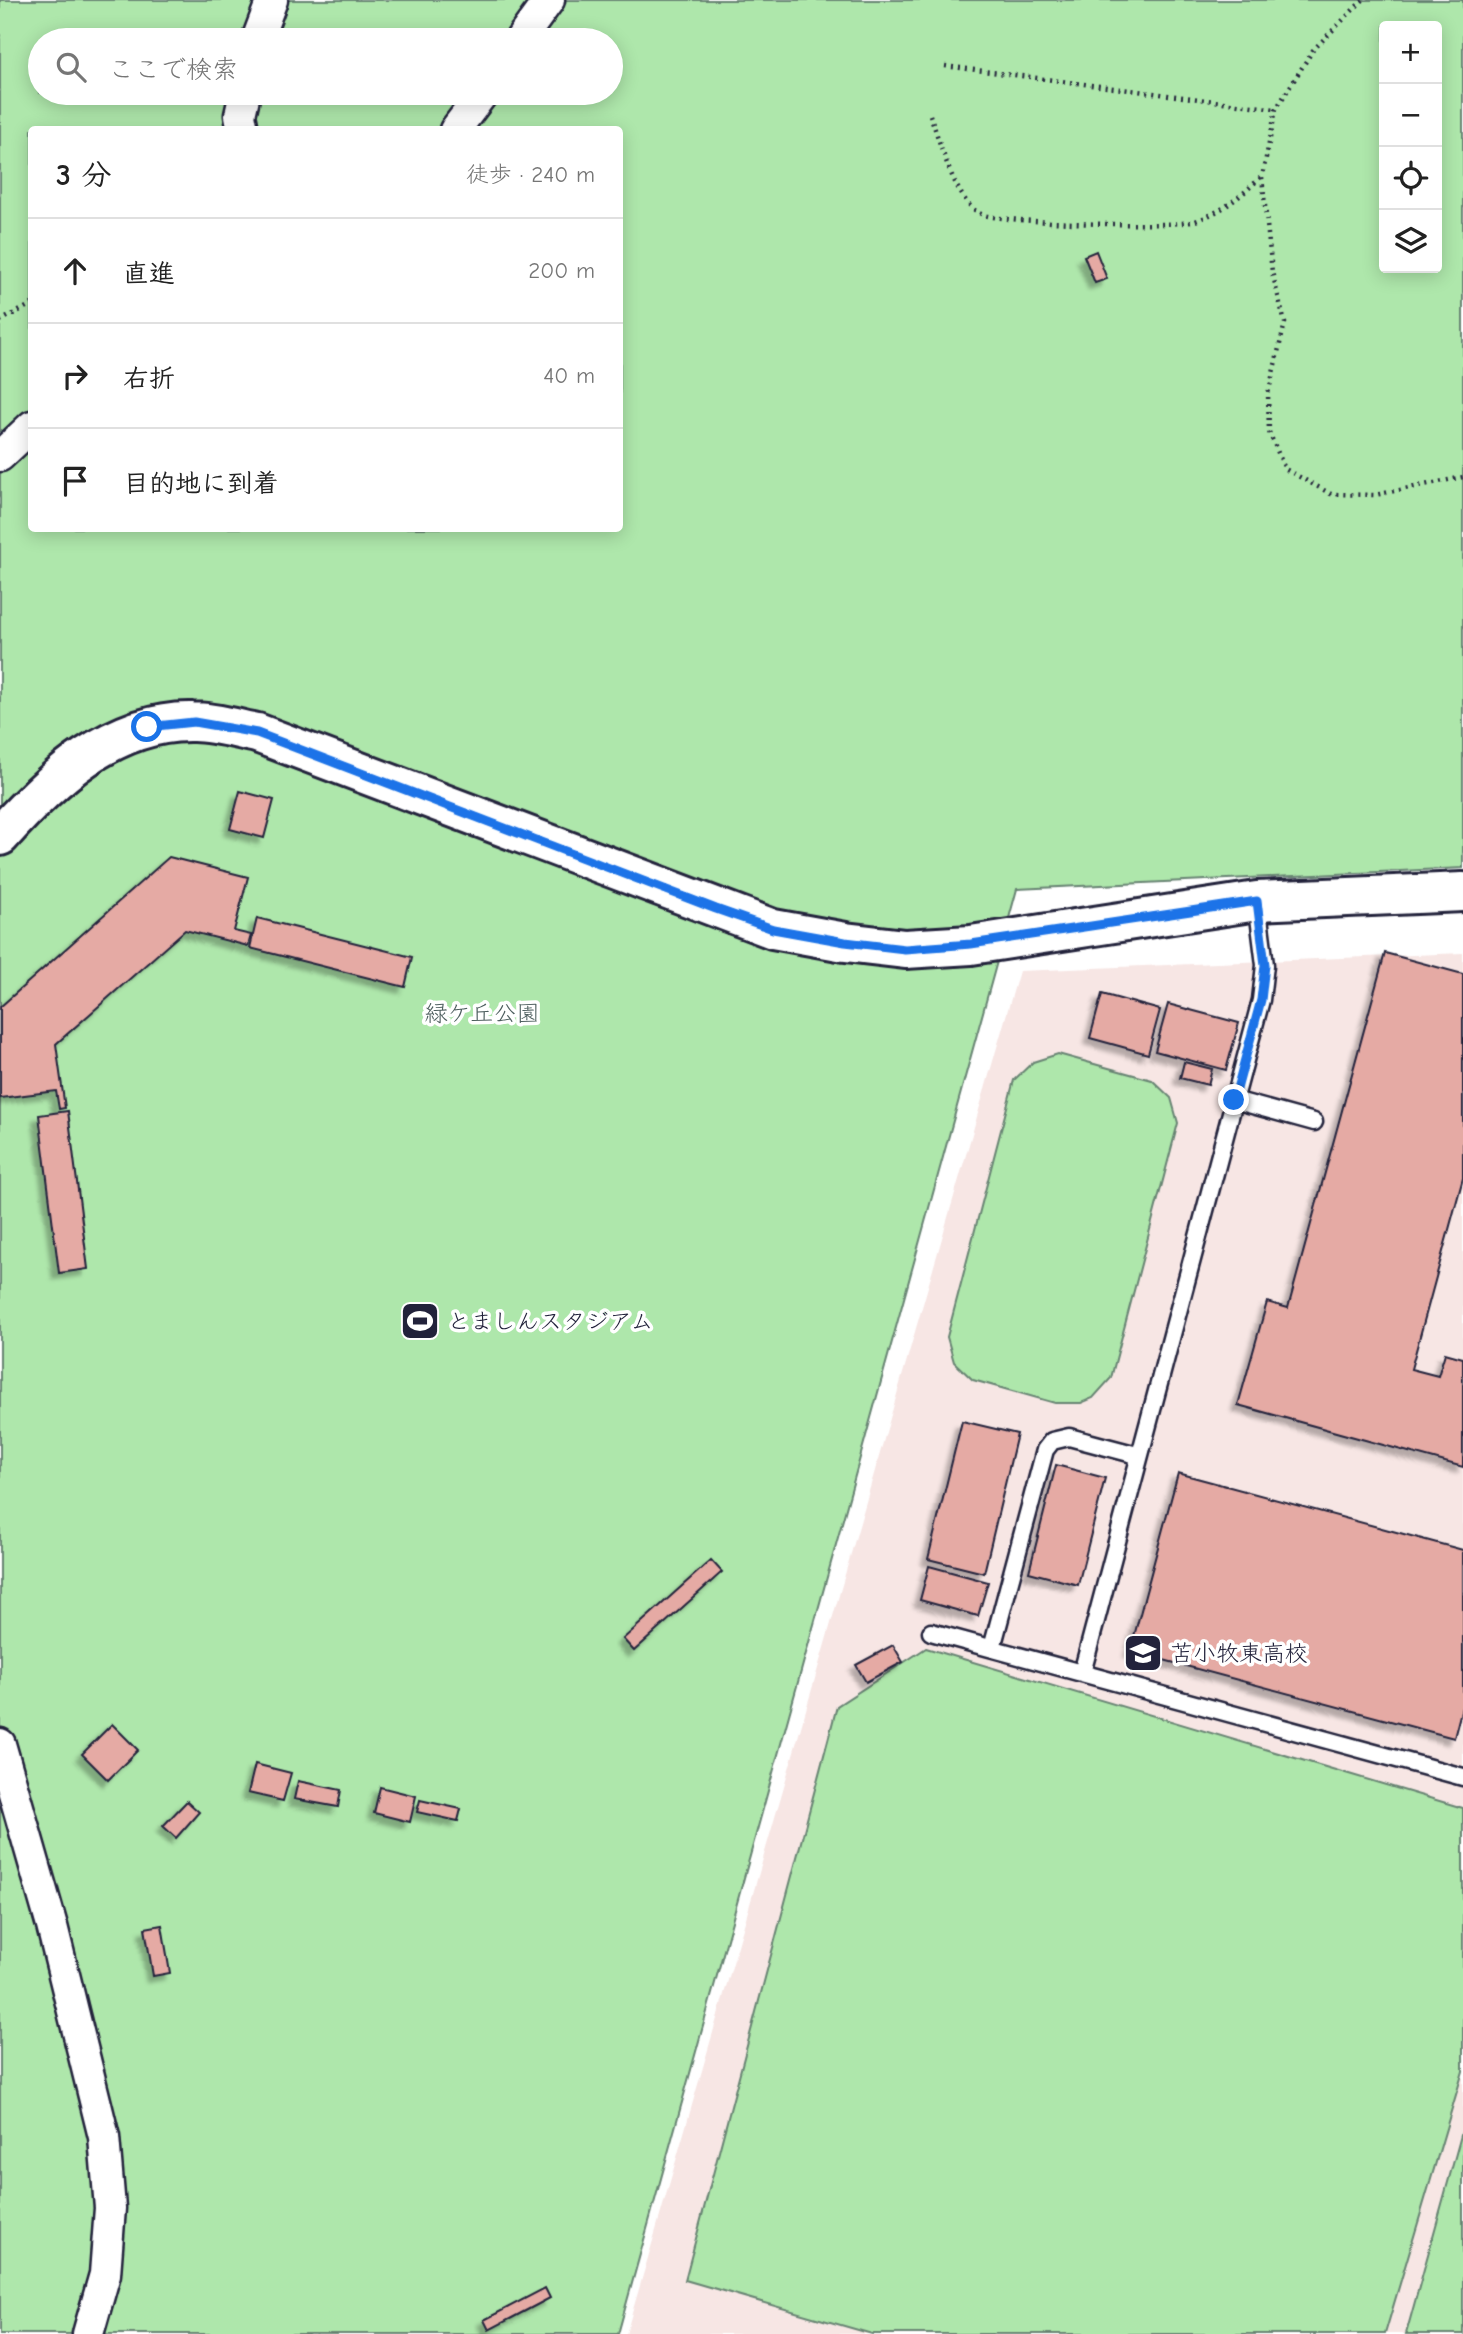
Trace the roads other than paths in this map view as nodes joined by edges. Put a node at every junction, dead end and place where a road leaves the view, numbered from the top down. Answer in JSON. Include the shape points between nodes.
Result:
{"nodes":[{"id":1,"x":272,"y":0,"type":"edge"},
{"id":2,"x":549,"y":0,"type":"edge"},
{"id":3,"x":262,"y":28,"type":"edge"},
{"id":4,"x":529,"y":28,"type":"edge"},
{"id":5,"x":242,"y":105,"type":"edge"},
{"id":6,"x":474,"y":105,"type":"edge"},
{"id":7,"x":242,"y":126,"type":"edge"},
{"id":8,"x":458,"y":126,"type":"edge"},
{"id":9,"x":28,"y":430,"type":"edge"},
{"id":10,"x":0,"y":456,"type":"edge"},
{"id":11,"x":0,"y":836,"type":"edge"},
{"id":12,"x":1463,"y":892,"type":"edge"},
{"id":13,"x":1257,"y":901,"type":"junction"},
{"id":14,"x":1234,"y":1100,"type":"junction"},
{"id":15,"x":1314,"y":1122,"type":"dead end"},
{"id":16,"x":1137,"y":1455,"type":"junction"},
{"id":17,"x":931,"y":1632,"type":"dead end"},
{"id":18,"x":992,"y":1648,"type":"junction"},
{"id":19,"x":1082,"y":1673,"type":"junction"},
{"id":20,"x":0,"y":1744,"type":"edge"},
{"id":21,"x":1463,"y":1777,"type":"edge"},
{"id":22,"x":88,"y":2334,"type":"edge"}],
"edges":[{"from":1,"to":3,"type":"street"},
{"from":2,"to":4,"type":"street"},
{"from":5,"to":7,"type":"street"},
{"from":6,"to":8,"type":"street"},
{"from":9,"to":10,"type":"street"},
{"from":11,"to":13,"type":"street","via":[[91,751],[147,727],[194,722],[257,733],[773,929],[845,942],[905,949],[971,944]]},
{"from":12,"to":13,"type":"street"},
{"from":13,"to":14,"type":"lane","via":[[1265,965],[1261,1000]]},
{"from":14,"to":15,"type":"lane"},
{"from":14,"to":16,"type":"lane"},
{"from":16,"to":18,"type":"lane","via":[[1069,1437],[1052,1441],[1045,1450]]},
{"from":16,"to":19,"type":"lane"},
{"from":17,"to":18,"type":"lane"},
{"from":18,"to":19,"type":"lane"},
{"from":19,"to":21,"type":"lane"},
{"from":20,"to":22,"type":"street","via":[[52,1926],[104,2137],[110,2208],[105,2274]]}]}
